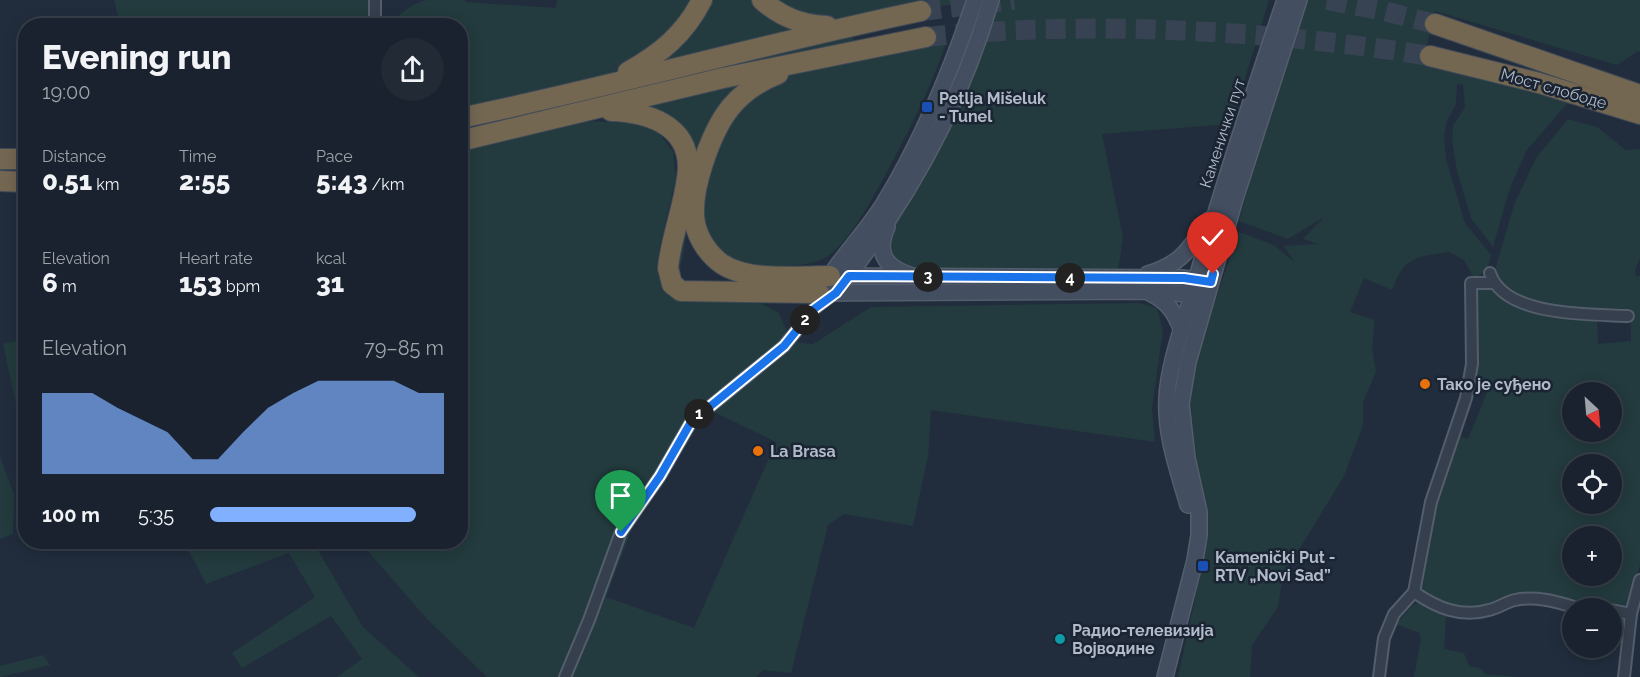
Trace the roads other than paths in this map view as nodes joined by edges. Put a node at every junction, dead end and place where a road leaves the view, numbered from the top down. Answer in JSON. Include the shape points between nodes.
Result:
{"nodes":[{"id":1,"x":375,"y":0,"type":"edge"},
{"id":2,"x":702,"y":0,"type":"edge"},
{"id":3,"x":762,"y":0,"type":"edge"},
{"id":4,"x":975,"y":0,"type":"edge"},
{"id":5,"x":990,"y":0,"type":"edge"},
{"id":6,"x":1285,"y":0,"type":"edge"},
{"id":7,"x":1299,"y":0,"type":"edge"},
{"id":8,"x":921,"y":11,"type":"tunnel mouth"},
{"id":9,"x":375,"y":18,"type":"edge"},
{"id":10,"x":860,"y":23,"type":"junction"},
{"id":11,"x":1435,"y":24,"type":"tunnel mouth"},
{"id":12,"x":926,"y":37,"type":"tunnel mouth"},
{"id":13,"x":1430,"y":56,"type":"tunnel mouth"},
{"id":14,"x":817,"y":58,"type":"junction"},
{"id":15,"x":586,"y":90,"type":"junction"},
{"id":16,"x":1640,"y":95,"type":"edge"},
{"id":17,"x":1640,"y":114,"type":"edge"},
{"id":18,"x":468,"y":116,"type":"edge"},
{"id":19,"x":567,"y":116,"type":"junction"},
{"id":20,"x":468,"y":139,"type":"edge"},
{"id":21,"x":0,"y":159,"type":"edge"},
{"id":22,"x":18,"y":159,"type":"edge"},
{"id":23,"x":0,"y":181,"type":"edge"},
{"id":24,"x":18,"y":182,"type":"edge"},
{"id":25,"x":1215,"y":210,"type":"junction"},
{"id":26,"x":893,"y":213,"type":"junction"},
{"id":27,"x":918,"y":277,"type":"junction"},
{"id":28,"x":1122,"y":278,"type":"junction"},
{"id":29,"x":1201,"y":288,"type":"junction"},
{"id":30,"x":830,"y":289,"type":"junction"},
{"id":31,"x":1147,"y":291,"type":"junction"},
{"id":32,"x":1628,"y":316,"type":"dead end"},
{"id":33,"x":1182,"y":331,"type":"junction"},
{"id":34,"x":1195,"y":560,"type":"junction"},
{"id":35,"x":1640,"y":580,"type":"edge"},
{"id":36,"x":1414,"y":592,"type":"junction"},
{"id":37,"x":1562,"y":604,"type":"edge"},
{"id":38,"x":1622,"y":612,"type":"edge"},
{"id":39,"x":1631,"y":614,"type":"junction"},
{"id":40,"x":565,"y":677,"type":"edge"},
{"id":41,"x":1166,"y":677,"type":"edge"},
{"id":42,"x":1379,"y":677,"type":"edge"},
{"id":43,"x":1624,"y":677,"type":"edge"}],
"edges":[{"from":1,"to":9,"type":"street"},
{"from":2,"to":15,"type":"highway","via":[[675,40],[653,58]]},
{"from":3,"to":10,"type":"highway","via":[[792,21],[824,26]]},
{"from":4,"to":30,"type":"main road","via":[[956,56],[913,153]]},
{"from":5,"to":26,"type":"main road","via":[[953,103],[920,172]]},
{"from":6,"to":25,"type":"main road","name":"Каменички пут"},
{"from":7,"to":29,"type":"main road","name":"Каменички пут"},
{"from":8,"to":10,"type":"highway"},
{"from":10,"to":15,"type":"highway"},
{"from":11,"to":16,"type":"highway","name":"Мост слободе"},
{"from":12,"to":14,"type":"highway"},
{"from":13,"to":17,"type":"highway","name":"Мост слободе"},
{"from":14,"to":19,"type":"highway"},
{"from":14,"to":30,"type":"highway","via":[[747,90],[718,124],[699,180],[695,222],[707,250],[723,264],[748,275]]},
{"from":15,"to":18,"type":"highway"},
{"from":19,"to":20,"type":"highway"},
{"from":19,"to":30,"type":"highway","via":[[611,111],[638,113],[664,123],[682,143],[688,170],[668,268],[676,288],[714,293]]},
{"from":21,"to":22,"type":"highway"},
{"from":23,"to":24,"type":"highway"},
{"from":25,"to":28,"type":"main road","via":[[1176,262],[1161,270]]},
{"from":25,"to":29,"type":"main road","name":"Каменички пут"},
{"from":26,"to":27,"type":"main road","via":[[883,236],[882,252],[893,268]]},
{"from":26,"to":30,"type":"main road"},
{"from":27,"to":28,"type":"main road"},
{"from":27,"to":30,"type":"main road"},
{"from":28,"to":29,"type":"main road"},
{"from":29,"to":31,"type":"main road"},
{"from":29,"to":33,"type":"main road","name":"Каменички пут"},
{"from":29,"to":34,"type":"main road","name":"Каменички пут","via":[[1181,404],[1187,458],[1200,512]]},
{"from":30,"to":31,"type":"main road"},
{"from":30,"to":40,"type":"street","via":[[784,346],[705,408],[682,434],[660,476],[621,532]]},
{"from":31,"to":33,"type":"main road","via":[[1170,307]]},
{"from":32,"to":36,"type":"street","via":[[1536,308],[1512,298],[1492,278],[1471,283],[1472,364],[1466,398],[1431,502]]},
{"from":33,"to":34,"type":"main road","name":"Каменички пут","via":[[1167,395],[1167,418],[1188,505]]},
{"from":34,"to":41,"type":"main road","name":"Каменички пут"},
{"from":35,"to":39,"type":"street"},
{"from":36,"to":37,"type":"street","via":[[1463,614],[1491,610],[1515,600],[1543,599]]},
{"from":36,"to":42,"type":"street","via":[[1394,614],[1384,638]]},
{"from":38,"to":39,"type":"street"},
{"from":39,"to":43,"type":"street"}]}
